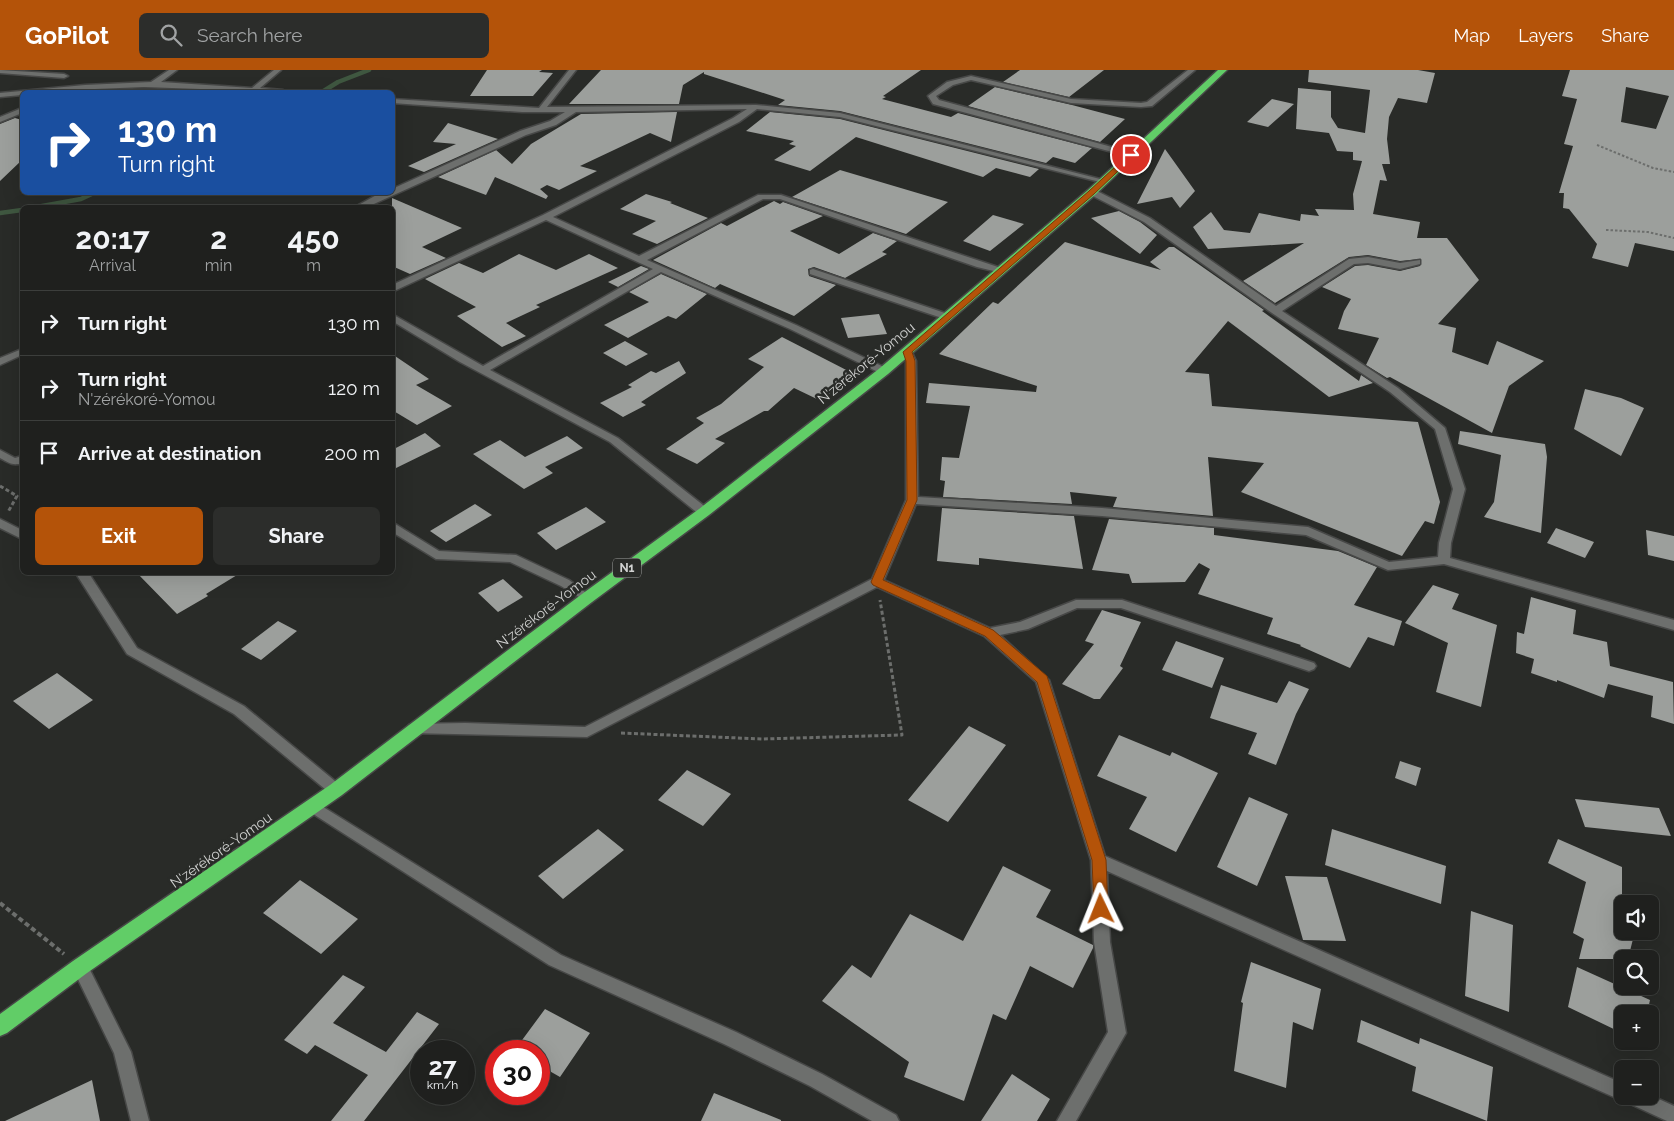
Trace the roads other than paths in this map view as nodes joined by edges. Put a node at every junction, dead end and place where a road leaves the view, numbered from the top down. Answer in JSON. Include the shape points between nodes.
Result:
{"nodes":[{"id":1,"x":174,"y":70,"type":"edge"},
{"id":2,"x":278,"y":70,"type":"edge"},
{"id":3,"x":573,"y":70,"type":"edge"},
{"id":4,"x":1192,"y":70,"type":"edge"},
{"id":5,"x":1223,"y":70,"type":"edge"},
{"id":6,"x":0,"y":71,"type":"edge"},
{"id":7,"x":152,"y":85,"type":"junction"},
{"id":8,"x":42,"y":90,"type":"edge"},
{"id":9,"x":74,"y":90,"type":"edge"},
{"id":10,"x":253,"y":90,"type":"joint"},
{"id":11,"x":20,"y":93,"type":"edge"},
{"id":12,"x":0,"y":95,"type":"edge"},
{"id":13,"x":395,"y":101,"type":"edge"},
{"id":14,"x":756,"y":107,"type":"junction"},
{"id":15,"x":541,"y":110,"type":"junction"},
{"id":16,"x":573,"y":110,"type":"junction"},
{"id":17,"x":20,"y":111,"type":"edge"},
{"id":18,"x":0,"y":120,"type":"edge"},
{"id":19,"x":1131,"y":155,"type":"junction"},
{"id":20,"x":1104,"y":181,"type":"junction"},
{"id":21,"x":395,"y":191,"type":"edge"},
{"id":22,"x":1092,"y":192,"type":"junction"},
{"id":23,"x":385,"y":195,"type":"edge"},
{"id":24,"x":364,"y":205,"type":"edge"},
{"id":25,"x":546,"y":217,"type":"junction"},
{"id":26,"x":639,"y":260,"type":"junction"},
{"id":27,"x":1417,"y":262,"type":"dead end"},
{"id":28,"x":660,"y":269,"type":"junction"},
{"id":29,"x":1002,"y":270,"type":"junction"},
{"id":30,"x":813,"y":272,"type":"dead end"},
{"id":31,"x":395,"y":289,"type":"edge"},
{"id":32,"x":1276,"y":311,"type":"junction"},
{"id":33,"x":948,"y":317,"type":"junction"},
{"id":34,"x":395,"y":319,"type":"edge"},
{"id":35,"x":907,"y":352,"type":"junction"},
{"id":36,"x":20,"y":353,"type":"edge"},
{"id":37,"x":0,"y":362,"type":"edge"},
{"id":38,"x":483,"y":370,"type":"junction"},
{"id":39,"x":884,"y":371,"type":"junction"},
{"id":40,"x":0,"y":453,"type":"edge"},
{"id":41,"x":20,"y":460,"type":"edge"},
{"id":42,"x":912,"y":500,"type":"junction"},
{"id":43,"x":704,"y":512,"type":"junction"},
{"id":44,"x":1,"y":523,"type":"road end"},
{"id":45,"x":395,"y":528,"type":"edge"},
{"id":46,"x":20,"y":534,"type":"edge"},
{"id":47,"x":1444,"y":560,"type":"junction"},
{"id":48,"x":83,"y":575,"type":"edge"},
{"id":49,"x":877,"y":582,"type":"junction"},
{"id":50,"x":587,"y":598,"type":"junction"},
{"id":51,"x":1674,"y":625,"type":"edge"},
{"id":52,"x":989,"y":633,"type":"junction"},
{"id":53,"x":1309,"y":666,"type":"dead end"},
{"id":54,"x":414,"y":730,"type":"junction"},
{"id":55,"x":336,"y":790,"type":"junction"},
{"id":56,"x":312,"y":806,"type":"junction"},
{"id":57,"x":1099,"y":860,"type":"junction"},
{"id":58,"x":80,"y":967,"type":"junction"},
{"id":59,"x":0,"y":1026,"type":"edge"},
{"id":60,"x":1614,"y":1088,"type":"edge"},
{"id":61,"x":1652,"y":1105,"type":"edge"},
{"id":62,"x":1674,"y":1115,"type":"edge"},
{"id":63,"x":140,"y":1121,"type":"edge"},
{"id":64,"x":890,"y":1121,"type":"edge"},
{"id":65,"x":1066,"y":1121,"type":"edge"}],
"edges":[{"from":1,"to":7,"type":"street"},
{"from":2,"to":10,"type":"street"},
{"from":3,"to":15,"type":"street"},
{"from":4,"to":19,"type":"street","via":[[1149,104],[1141,105],[1071,102],[971,78],[959,78],[932,96],[936,102]]},
{"from":5,"to":19,"type":"highway","name":"N'zérékoré-Yomou","number":"N1"},
{"from":6,"to":8,"type":"street","via":[[67,75]]},
{"from":7,"to":9,"type":"street"},
{"from":7,"to":10,"type":"street"},
{"from":11,"to":12,"type":"street"},
{"from":13,"to":15,"type":"street"},
{"from":14,"to":16,"type":"street"},
{"from":14,"to":20,"type":"street","via":[[840,115]]},
{"from":14,"to":25,"type":"street"},
{"from":15,"to":16,"type":"street"},
{"from":16,"to":21,"type":"street","via":[[554,123],[523,133]]},
{"from":17,"to":18,"type":"street"},
{"from":19,"to":20,"type":"highway","name":"N'zérékoré-Yomou","number":"N1"},
{"from":20,"to":22,"type":"highway","name":"N'zérékoré-Yomou","number":"N1"},
{"from":22,"to":29,"type":"highway","name":"N'zérékoré-Yomou","number":"N1"},
{"from":22,"to":32,"type":"street","via":[[1147,220]]},
{"from":23,"to":24,"type":"street"},
{"from":25,"to":26,"type":"street"},
{"from":25,"to":31,"type":"street"},
{"from":26,"to":28,"type":"street"},
{"from":26,"to":29,"type":"street","via":[[762,197],[781,198]]},
{"from":27,"to":32,"type":"street","via":[[1400,266],[1368,260],[1352,261]]},
{"from":28,"to":38,"type":"street"},
{"from":28,"to":39,"type":"street"},
{"from":29,"to":33,"type":"highway","name":"N'zérékoré-Yomou","number":"N1"},
{"from":30,"to":33,"type":"street"},
{"from":32,"to":47,"type":"street","via":[[1394,390],[1440,428],[1459,489],[1445,543]]},
{"from":33,"to":35,"type":"highway","name":"N'zérékoré-Yomou","number":"N1"},
{"from":34,"to":38,"type":"street"},
{"from":35,"to":39,"type":"highway","name":"N'zérékoré-Yomou","number":"N1"},
{"from":35,"to":42,"type":"street","via":[[911,361]]},
{"from":36,"to":37,"type":"street"},
{"from":38,"to":43,"type":"street","via":[[614,440]]},
{"from":39,"to":43,"type":"highway","name":"N'zérékoré-Yomou","number":"N1"},
{"from":40,"to":41,"type":"street","via":[[14,462]]},
{"from":42,"to":47,"type":"street","via":[[1102,512],[1308,531],[1388,566]]},
{"from":42,"to":49,"type":"street"},
{"from":43,"to":50,"type":"highway","name":"N'zérékoré-Yomou","number":"N1"},
{"from":44,"to":46,"type":"street"},
{"from":45,"to":50,"type":"street","via":[[436,556],[512,558],[565,583]]},
{"from":47,"to":51,"type":"street"},
{"from":48,"to":55,"type":"street","via":[[132,651],[239,710]]},
{"from":49,"to":52,"type":"street"},
{"from":49,"to":54,"type":"street","via":[[588,732],[465,728]]},
{"from":50,"to":54,"type":"highway","name":"N'zérékoré-Yomou","number":"N1"},
{"from":52,"to":53,"type":"street","via":[[1023,626],[1076,604],[1122,604]]},
{"from":52,"to":57,"type":"street","via":[[1042,680]]},
{"from":54,"to":55,"type":"highway","name":"N'zérékoré-Yomou","number":"N1"},
{"from":55,"to":56,"type":"highway","name":"N'zérékoré-Yomou","number":"N1"},
{"from":56,"to":58,"type":"highway","name":"N'zérékoré-Yomou","number":"N1"},
{"from":56,"to":64,"type":"street","via":[[555,960],[747,1046]]},
{"from":57,"to":60,"type":"street"},
{"from":57,"to":65,"type":"street","via":[[1102,942],[1117,1033]]},
{"from":58,"to":59,"type":"highway","name":"N'zérékoré-Yomou","number":"N1"},
{"from":58,"to":63,"type":"street","via":[[122,1052]]},
{"from":61,"to":62,"type":"street"}]}
